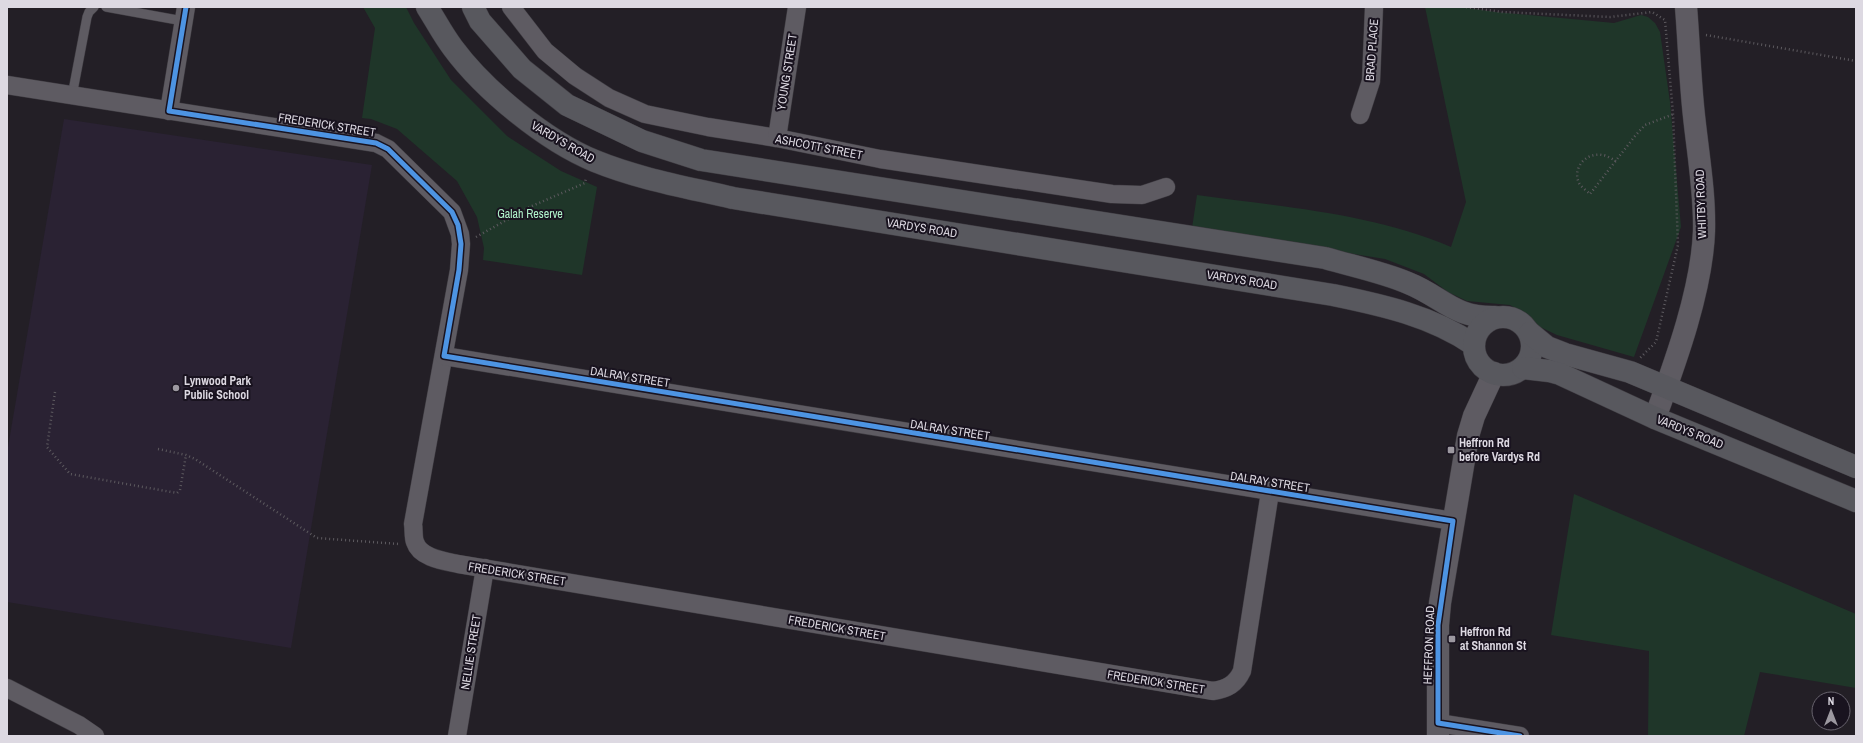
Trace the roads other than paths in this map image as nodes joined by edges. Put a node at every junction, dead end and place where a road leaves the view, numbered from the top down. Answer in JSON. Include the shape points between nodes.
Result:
{"nodes":[{"id":1,"x":94,"y":7,"type":"edge"},
{"id":2,"x":106,"y":7,"type":"edge"},
{"id":3,"x":427,"y":7,"type":"edge"},
{"id":4,"x":473,"y":7,"type":"edge"},
{"id":5,"x":511,"y":7,"type":"edge"},
{"id":6,"x":798,"y":7,"type":"edge"},
{"id":7,"x":1374,"y":7,"type":"edge"},
{"id":8,"x":1686,"y":7,"type":"edge"},
{"id":9,"x":185,"y":14,"type":"edge"},
{"id":10,"x":7,"y":85,"type":"edge"},
{"id":11,"x":72,"y":96,"type":"junction"},
{"id":12,"x":170,"y":111,"type":"junction"},
{"id":13,"x":1360,"y":115,"type":"dead end"},
{"id":14,"x":777,"y":138,"type":"junction"},
{"id":15,"x":1166,"y":188,"type":"dead end"},
{"id":16,"x":1496,"y":317,"type":"junction"},
{"id":17,"x":1530,"y":333,"type":"junction"},
{"id":18,"x":1474,"y":345,"type":"junction"},
{"id":19,"x":444,"y":356,"type":"junction"},
{"id":20,"x":1523,"y":368,"type":"junction"},
{"id":21,"x":1494,"y":373,"type":"junction"},
{"id":22,"x":1666,"y":388,"type":"junction"},
{"id":23,"x":1655,"y":418,"type":"junction"},
{"id":24,"x":1856,"y":467,"type":"edge"},
{"id":25,"x":1270,"y":492,"type":"junction"},
{"id":26,"x":1856,"y":501,"type":"edge"},
{"id":27,"x":1453,"y":521,"type":"junction"},
{"id":28,"x":485,"y":568,"type":"junction"},
{"id":29,"x":7,"y":688,"type":"edge"},
{"id":30,"x":1438,"y":730,"type":"edge"},
{"id":31,"x":95,"y":736,"type":"edge"},
{"id":32,"x":458,"y":736,"type":"edge"},
{"id":33,"x":1520,"y":736,"type":"edge"}],
"edges":[{"from":1,"to":11,"type":"lane","via":[[87,17]]},
{"from":2,"to":9,"type":"lane"},
{"from":3,"to":18,"type":"main road","name":"VARDYS ROAD","via":[[453,48],[484,84],[529,122],[576,152],[612,168],[733,198],[1333,294],[1430,321],[1455,332]]},
{"from":4,"to":16,"type":"main road","via":[[480,21],[522,69],[567,105],[642,141],[701,160],[1325,258],[1408,282],[1469,315],[1481,318]]},
{"from":5,"to":14,"type":"street","name":"ASHCOTT STREET","via":[[545,51],[575,76],[609,98],[645,114]]},
{"from":6,"to":14,"type":"street","name":"YOUNG STREET"},
{"from":7,"to":13,"type":"street","name":"BRAD PLACE","via":[[1371,81]]},
{"from":8,"to":22,"type":"street","name":"WHITBY ROAD","via":[[1688,32],[1683,113],[1703,203],[1704,231],[1691,304]]},
{"from":9,"to":12,"type":"street"},
{"from":10,"to":11,"type":"street","name":"FREDERICK STREET"},
{"from":11,"to":12,"type":"street","name":"FREDERICK STREET"},
{"from":12,"to":19,"type":"street","name":"FREDERICK STREET","via":[[370,141],[388,149],[452,212],[458,225],[461,244],[459,270]]},
{"from":14,"to":15,"type":"street","name":"ASHCOTT STREET","via":[[880,158],[1112,194],[1142,195]]},
{"from":16,"to":17,"type":"main road","via":[[1506,316],[1515,319]]},
{"from":16,"to":18,"type":"main road","via":[[1480,327]]},
{"from":17,"to":20,"type":"main road","via":[[1532,351]]},
{"from":17,"to":22,"type":"main road","via":[[1547,347],[1630,372]]},
{"from":18,"to":21,"type":"main road","via":[[1480,364]]},
{"from":19,"to":25,"type":"street","name":"DALRAY STREET"},
{"from":19,"to":28,"type":"street","name":"FREDERICK STREET","via":[[413,524],[415,543],[422,553],[438,560]]},
{"from":20,"to":21,"type":"main road","via":[[1504,375]]},
{"from":20,"to":23,"type":"main road","name":"VARDYS ROAD","via":[[1560,374]]},
{"from":21,"to":27,"type":"street","name":"HEFFRON ROAD","via":[[1474,416],[1468,436]]},
{"from":22,"to":23,"type":"street","name":"WHITBY ROAD"},
{"from":22,"to":24,"type":"main road"},
{"from":23,"to":26,"type":"main road","name":"VARDYS ROAD"},
{"from":25,"to":27,"type":"street","name":"DALRAY STREET"},
{"from":25,"to":28,"type":"street","name":"FREDERICK STREET","via":[[1242,671],[1229,686],[1223,690],[1213,691]]},
{"from":27,"to":30,"type":"street","name":"HEFFRON ROAD","via":[[1438,625]]},
{"from":28,"to":32,"type":"street","name":"NELLIE STREET"},
{"from":29,"to":31,"type":"street"},
{"from":30,"to":33,"type":"street"}]}
